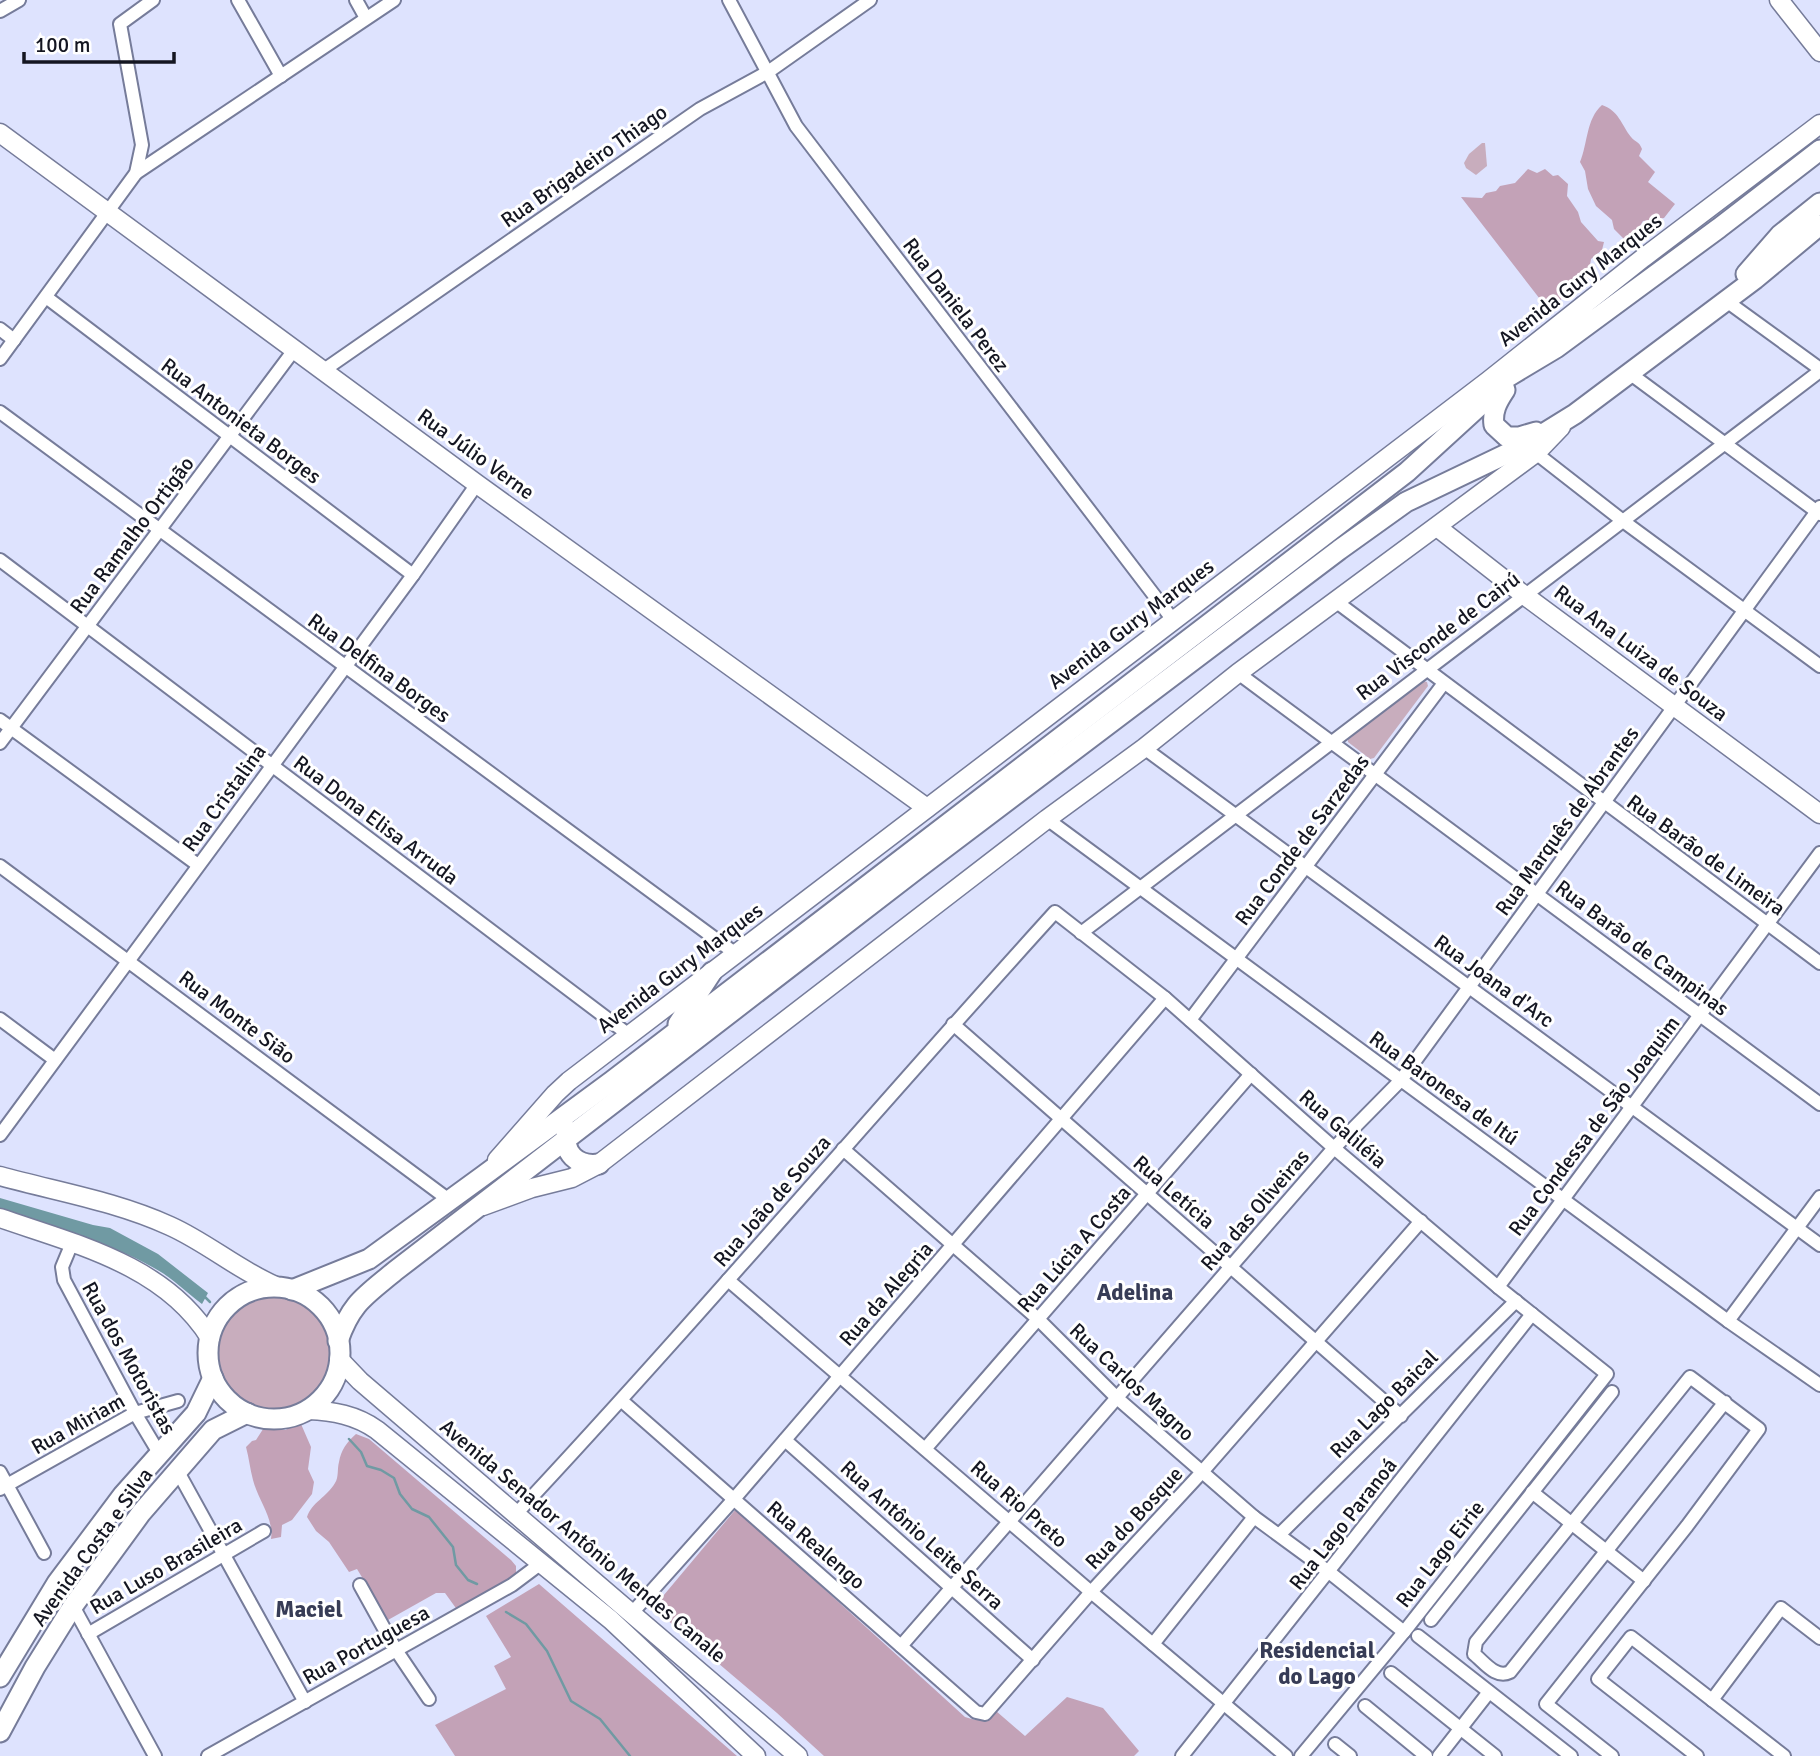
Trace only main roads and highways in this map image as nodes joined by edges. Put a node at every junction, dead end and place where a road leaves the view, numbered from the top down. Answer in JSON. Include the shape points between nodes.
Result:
{"nodes":[{"id":1,"x":1779,"y":0,"type":"edge"},
{"id":2,"x":1820,"y":52,"type":"edge"},
{"id":3,"x":1820,"y":124,"type":"edge"},
{"id":4,"x":0,"y":133,"type":"edge"},
{"id":5,"x":1820,"y":149,"type":"edge"},
{"id":6,"x":1820,"y":203,"type":"edge"},
{"id":7,"x":1820,"y":225,"type":"edge"},
{"id":8,"x":1725,"y":300,"type":"junction"},
{"id":9,"x":1584,"y":306,"type":"junction"},
{"id":10,"x":1556,"y":348,"type":"junction"},
{"id":11,"x":1506,"y":375,"type":"junction"},
{"id":12,"x":1575,"y":414,"type":"junction"},
{"id":13,"x":1531,"y":449,"type":"junction"},
{"id":14,"x":1437,"y":527,"type":"junction"},
{"id":15,"x":927,"y":808,"type":"junction"},
{"id":16,"x":1820,"y":814,"type":"edge"},
{"id":17,"x":712,"y":972,"type":"junction"},
{"id":18,"x":671,"y":1036,"type":"junction"},
{"id":19,"x":612,"y":1081,"type":"junction"},
{"id":20,"x":565,"y":1140,"type":"junction"},
{"id":21,"x":599,"y":1164,"type":"junction"},
{"id":22,"x":0,"y":1175,"type":"edge"},
{"id":23,"x":483,"y":1176,"type":"junction"},
{"id":24,"x":473,"y":1210,"type":"junction"},
{"id":25,"x":0,"y":1218,"type":"edge"},
{"id":26,"x":285,"y":1289,"type":"junction"},
{"id":27,"x":210,"y":1338,"type":"junction"},
{"id":28,"x":339,"y":1350,"type":"junction"},
{"id":29,"x":213,"y":1377,"type":"junction"},
{"id":30,"x":309,"y":1410,"type":"junction"},
{"id":31,"x":247,"y":1413,"type":"junction"},
{"id":32,"x":540,"y":1564,"type":"junction"},
{"id":33,"x":589,"y":1577,"type":"junction"},
{"id":34,"x":632,"y":1613,"type":"junction"},
{"id":35,"x":611,"y":1620,"type":"junction"},
{"id":36,"x":0,"y":1677,"type":"edge"},
{"id":37,"x":0,"y":1732,"type":"edge"},
{"id":38,"x":756,"y":1756,"type":"edge"},
{"id":39,"x":798,"y":1756,"type":"edge"}],
"edges":[{"from":1,"to":2,"type":"main road"},
{"from":3,"to":9,"type":"main road","name":"Avenida Gury Marques"},
{"from":4,"to":15,"type":"main road","name":"Rua Júlio Verne"},
{"from":5,"to":10,"type":"main road","name":"Avenida Gury Marques"},
{"from":6,"to":8,"type":"main road","via":[[1780,235]]},
{"from":7,"to":8,"type":"main road"},
{"from":8,"to":12,"type":"main road"},
{"from":9,"to":10,"type":"main road"},
{"from":9,"to":11,"type":"main road","name":"Avenida Gury Marques"},
{"from":10,"to":11,"type":"main road","name":"Avenida Gury Marques"},
{"from":11,"to":12,"type":"main road","via":[[1493,416],[1494,425],[1507,437],[1531,434]]},
{"from":11,"to":15,"type":"main road","name":"Avenida Gury Marques"},
{"from":11,"to":18,"type":"main road","name":"Avenida Gury Marques","via":[[1488,398],[1407,472]]},
{"from":12,"to":13,"type":"main road"},
{"from":13,"to":14,"type":"main road"},
{"from":13,"to":20,"type":"main road","via":[[1423,493],[1373,524]]},
{"from":14,"to":16,"type":"main road","name":"Rua Ana Luiza de Souza"},
{"from":14,"to":21,"type":"main road","via":[[1334,600]]},
{"from":15,"to":17,"type":"main road","name":"Avenida Gury Marques"},
{"from":17,"to":18,"type":"main road"},
{"from":17,"to":23,"type":"main road","name":"Avenida Gury Marques","via":[[555,1094]]},
{"from":18,"to":19,"type":"main road","name":"Avenida Gury Marques"},
{"from":19,"to":20,"type":"main road","via":[[571,1121]]},
{"from":19,"to":23,"type":"main road","name":"Avenida Gury Marques"},
{"from":20,"to":21,"type":"main road","via":[[567,1150],[578,1161]]},
{"from":20,"to":24,"type":"main road"},
{"from":21,"to":24,"type":"main road","via":[[572,1178]]},
{"from":22,"to":26,"type":"main road","via":[[125,1207],[172,1226],[257,1279]]},
{"from":23,"to":26,"type":"main road","name":"Avenida Gury Marques","via":[[369,1259]]},
{"from":24,"to":28,"type":"main road","via":[[355,1306],[346,1318]]},
{"from":25,"to":27,"type":"main road","via":[[119,1261],[166,1290],[198,1318]]},
{"from":26,"to":27,"type":"main road","via":[[255,1290],[234,1300],[219,1317]]},
{"from":26,"to":28,"type":"main road","via":[[308,1297],[323,1309],[333,1324]]},
{"from":27,"to":29,"type":"main road","via":[[208,1358]]},
{"from":28,"to":30,"type":"main road","via":[[330,1388]]},
{"from":28,"to":33,"type":"main road","name":"Avenida Senador Antônio Mendes Canale","via":[[359,1381]]},
{"from":29,"to":31,"type":"main road","via":[[233,1405]]},
{"from":29,"to":36,"type":"main road","name":"Avenida Costa e Silva","via":[[196,1413],[123,1495],[57,1583]]},
{"from":30,"to":31,"type":"main road","via":[[285,1419]]},
{"from":30,"to":32,"type":"main road","name":"Avenida Senador Antônio Mendes Canale","via":[[334,1411],[365,1421]]},
{"from":31,"to":37,"type":"main road","name":"Avenida Costa e Silva","via":[[214,1430],[141,1513],[73,1606]]},
{"from":32,"to":33,"type":"main road","via":[[552,1559]]},
{"from":32,"to":35,"type":"main road","name":"Avenida Senador Antônio Mendes Canale"},
{"from":33,"to":34,"type":"main road","name":"Avenida Senador Antônio Mendes Canale"},
{"from":34,"to":35,"type":"main road","via":[[620,1623]]},
{"from":34,"to":39,"type":"main road","name":"Avenida Senador Antônio Mendes Canale"},
{"from":35,"to":38,"type":"main road","name":"Avenida Senador Antônio Mendes Canale"}]}
